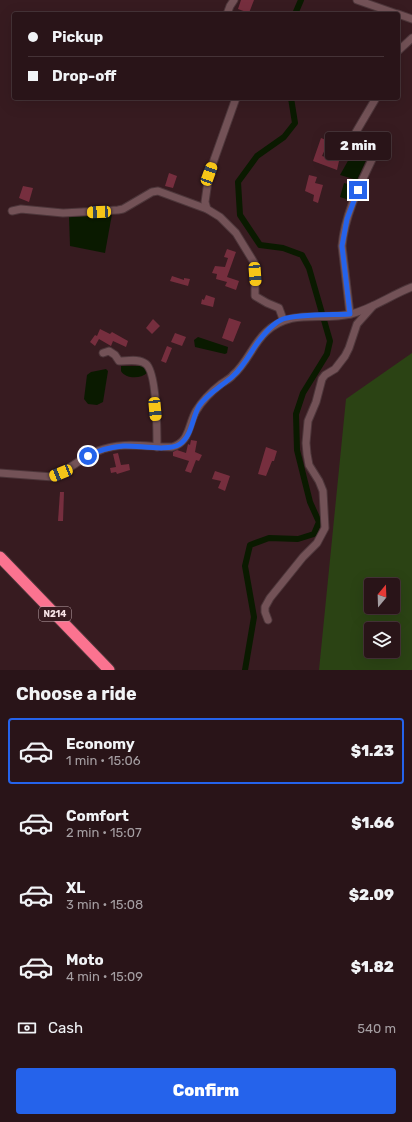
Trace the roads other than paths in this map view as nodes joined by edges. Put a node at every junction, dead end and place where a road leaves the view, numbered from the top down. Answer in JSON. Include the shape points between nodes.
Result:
{"nodes":[{"id":1,"x":234,"y":0,"type":"edge"},
{"id":2,"x":357,"y":0,"type":"edge"},
{"id":3,"x":369,"y":2,"type":"edge"},
{"id":4,"x":228,"y":12,"type":"edge"},
{"id":5,"x":392,"y":12,"type":"edge"},
{"id":6,"x":400,"y":15,"type":"edge"},
{"id":7,"x":412,"y":20,"type":"edge"},
{"id":8,"x":412,"y":38,"type":"edge"},
{"id":9,"x":400,"y":48,"type":"edge"},
{"id":10,"x":235,"y":100,"type":"edge"},
{"id":11,"x":375,"y":100,"type":"edge"},
{"id":12,"x":207,"y":208,"type":"junction"},
{"id":13,"x":12,"y":211,"type":"dead end"},
{"id":14,"x":412,"y":287,"type":"edge"},
{"id":15,"x":373,"y":306,"type":"junction"},
{"id":16,"x":350,"y":314,"type":"junction"},
{"id":17,"x":283,"y":319,"type":"junction"},
{"id":18,"x":103,"y":353,"type":"dead end"},
{"id":19,"x":157,"y":447,"type":"junction"},
{"id":20,"x":0,"y":473,"type":"edge"},
{"id":21,"x":0,"y":557,"type":"edge"},
{"id":22,"x":268,"y":620,"type":"dead end"},
{"id":23,"x":109,"y":670,"type":"edge"}],
"edges":[{"from":1,"to":4,"type":"street"},
{"from":2,"to":3,"type":"street"},
{"from":3,"to":5,"type":"street"},
{"from":6,"to":7,"type":"street"},
{"from":8,"to":9,"type":"street"},
{"from":10,"to":12,"type":"street","via":[[209,174],[205,202]]},
{"from":11,"to":16,"type":"street","via":[[356,132],[356,140],[376,151],[358,190],[343,236]]},
{"from":12,"to":13,"type":"street","via":[[152,192],[118,210],[63,213],[21,209]]},
{"from":12,"to":17,"type":"street","via":[[236,233],[255,264],[255,296],[279,308]]},
{"from":14,"to":15,"type":"street"},
{"from":15,"to":16,"type":"street"},
{"from":15,"to":22,"type":"street","via":[[356,324],[345,356],[335,369],[322,379],[308,422],[306,443],[309,465],[323,491],[325,528],[317,543],[270,598],[264,612]]},
{"from":16,"to":17,"type":"street"},
{"from":17,"to":19,"type":"street","via":[[266,332],[233,376],[200,405],[184,440],[172,447]]},
{"from":18,"to":19,"type":"street","via":[[109,351],[119,361],[141,361],[147,365],[155,396]]},
{"from":19,"to":20,"type":"street","via":[[124,446],[99,450],[52,477]]},
{"from":21,"to":23,"type":"highway","number":"N214"}]}
